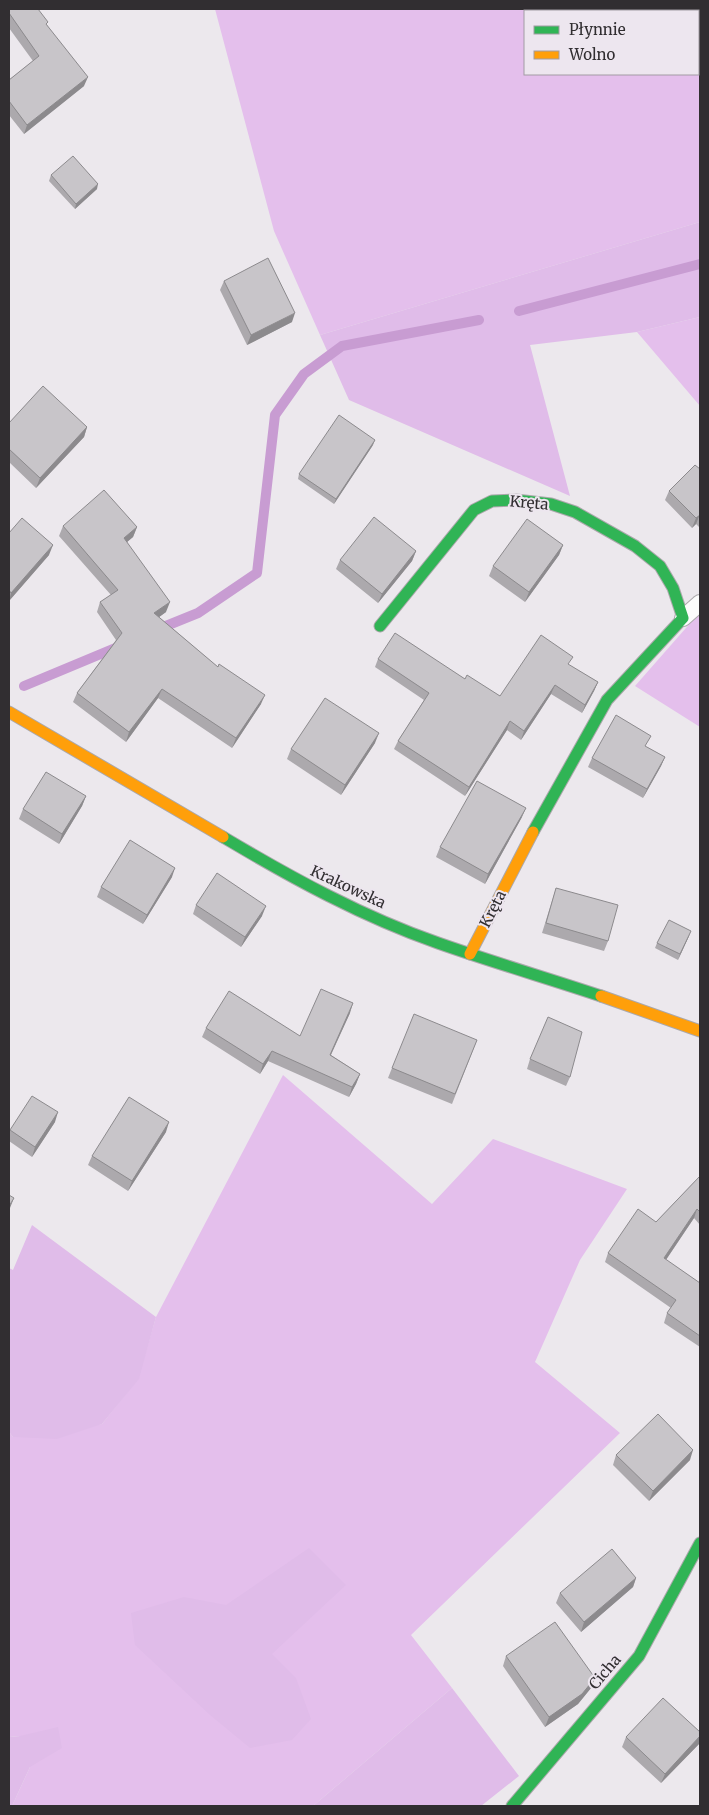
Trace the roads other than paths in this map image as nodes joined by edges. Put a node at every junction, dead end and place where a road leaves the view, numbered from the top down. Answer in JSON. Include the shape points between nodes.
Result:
{"nodes":[{"id":1,"x":700,"y":603,"type":"edge"},
{"id":2,"x":683,"y":618,"type":"junction"},
{"id":3,"x":380,"y":626,"type":"dead end"},
{"id":4,"x":9,"y":712,"type":"edge"},
{"id":5,"x":470,"y":954,"type":"junction"},
{"id":6,"x":700,"y":1031,"type":"edge"},
{"id":7,"x":700,"y":1543,"type":"edge"},
{"id":8,"x":512,"y":1806,"type":"edge"}],
"edges":[{"from":1,"to":2,"type":"lane","name":"Kręta"},
{"from":2,"to":3,"type":"street","name":"Kręta","via":[[673,588],[660,566],[636,546],[575,512],[551,504],[516,500],[492,501],[474,510]]},
{"from":2,"to":5,"type":"street","name":"Kręta","via":[[607,700],[529,839]]},
{"from":4,"to":5,"type":"street","name":"Krakowska","via":[[284,873],[370,915]]},
{"from":5,"to":6,"type":"street","name":"Krakowska"},
{"from":7,"to":8,"type":"street","name":"Cicha","via":[[638,1656]]}]}
